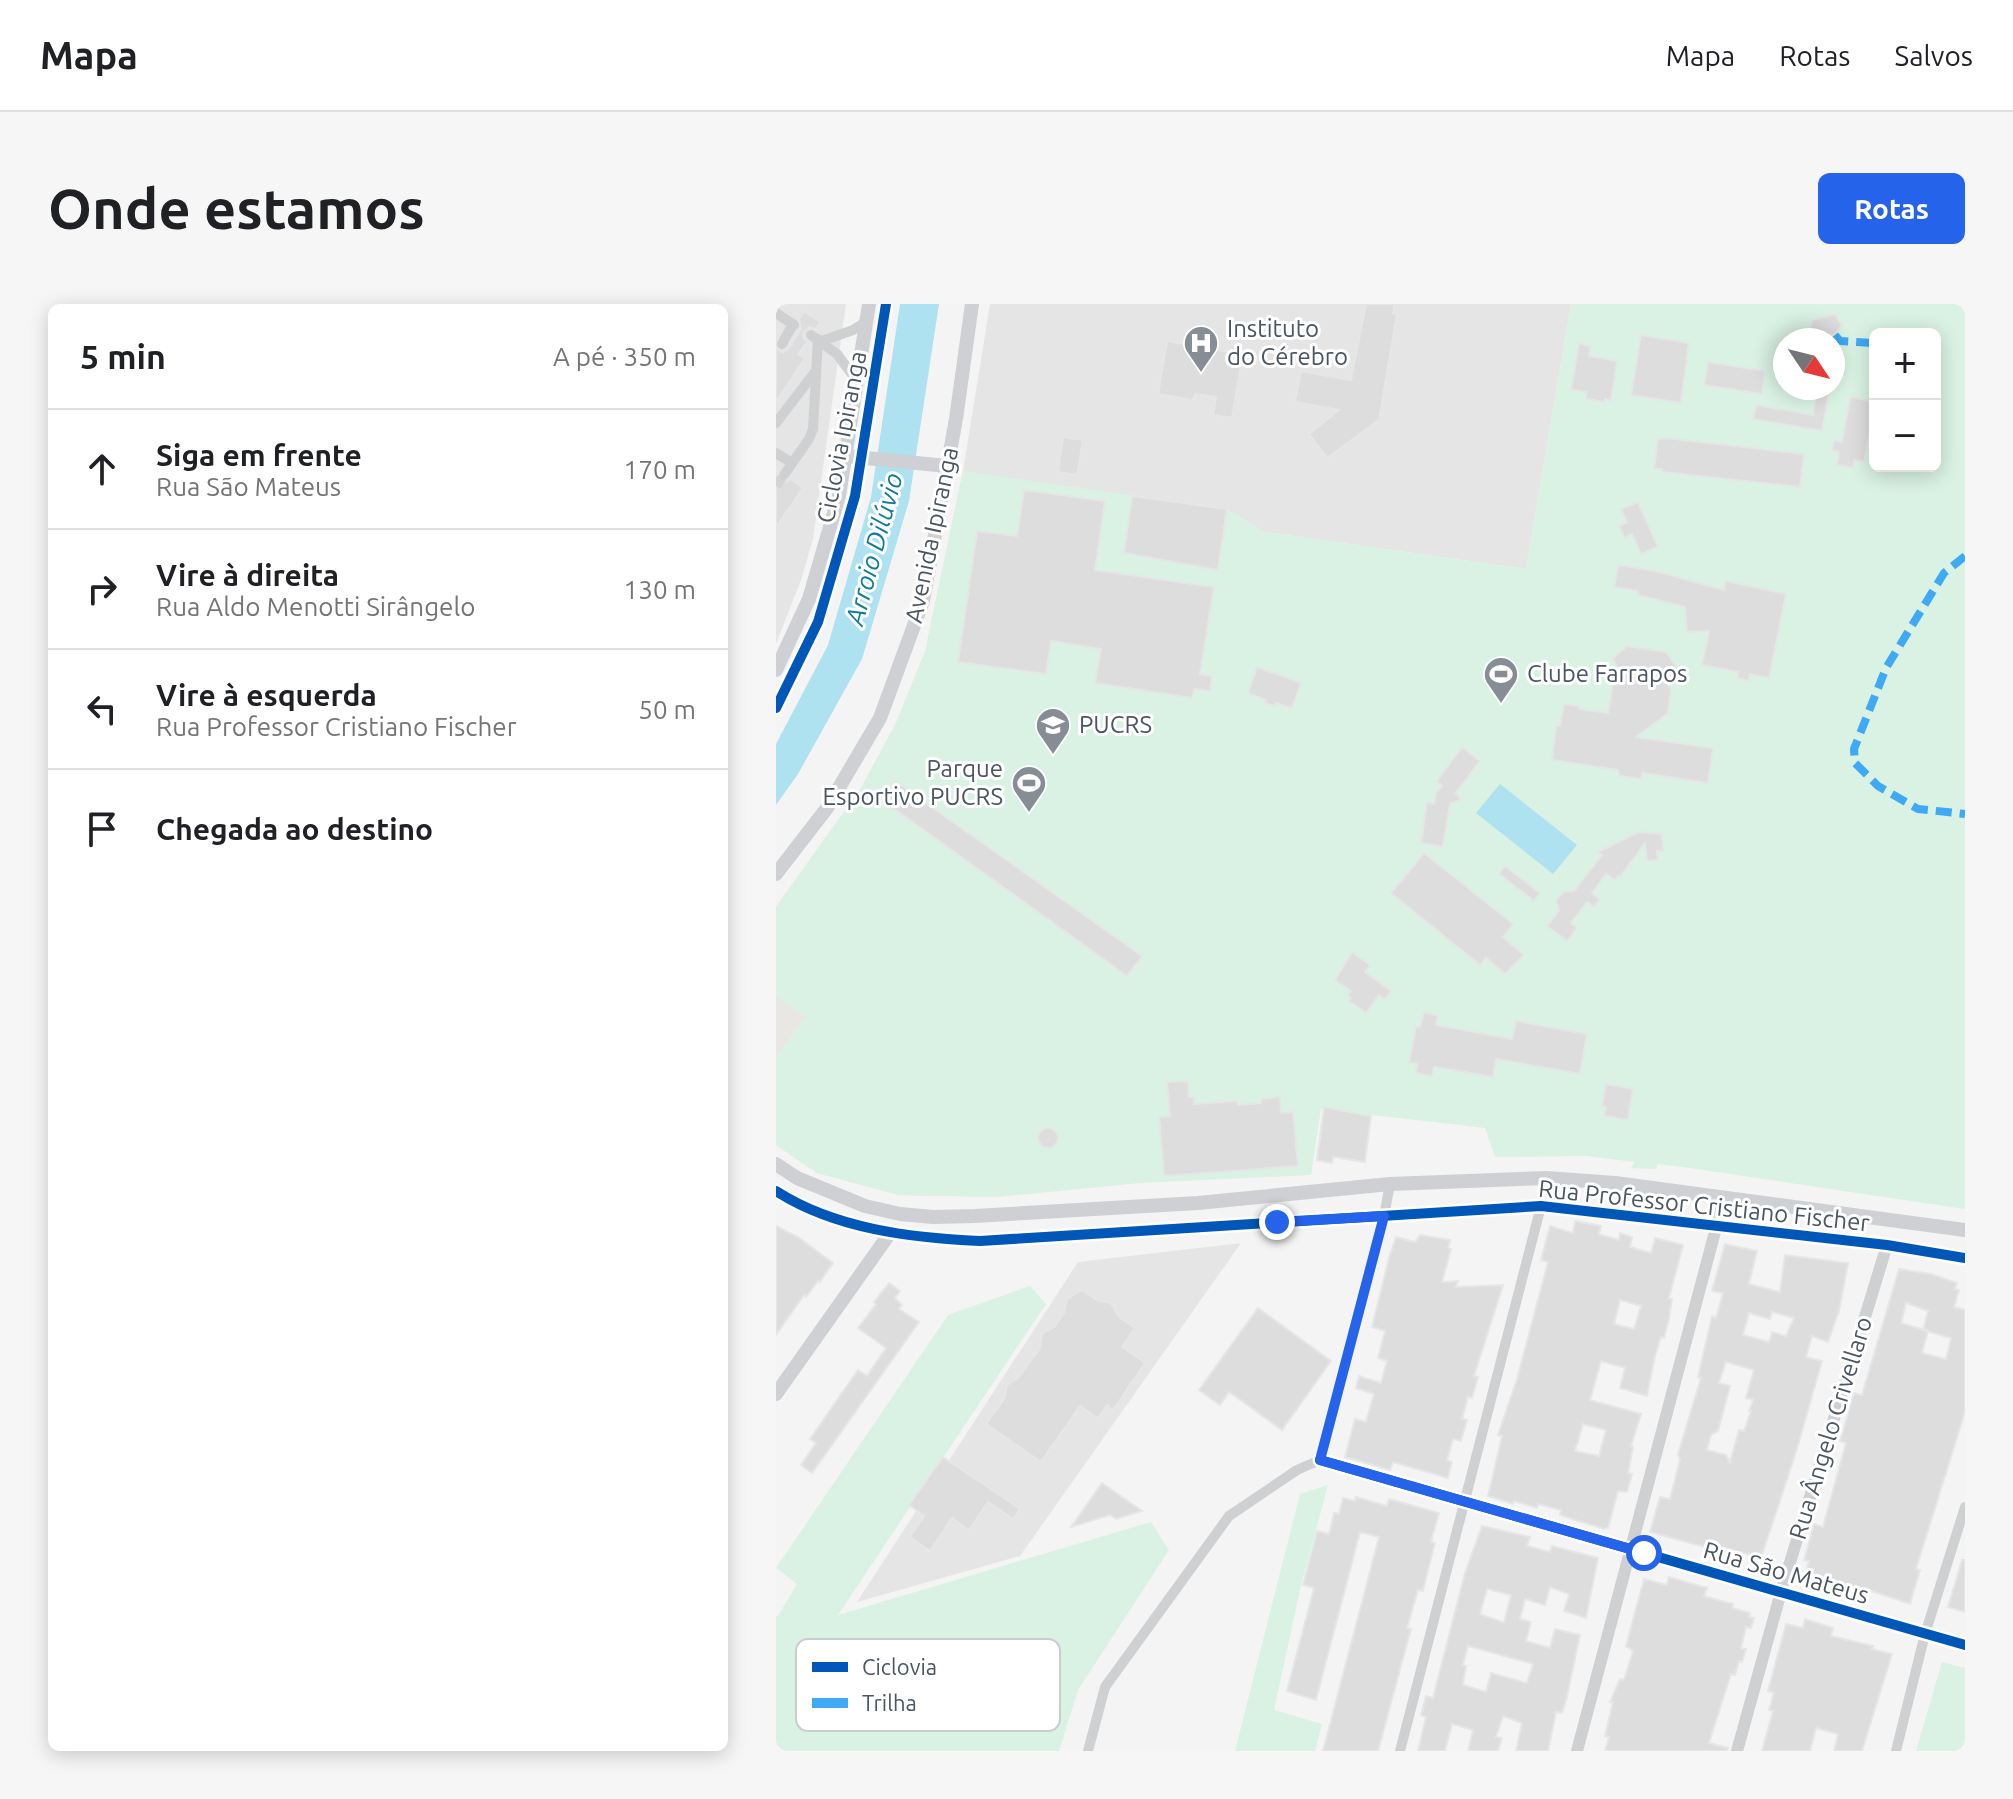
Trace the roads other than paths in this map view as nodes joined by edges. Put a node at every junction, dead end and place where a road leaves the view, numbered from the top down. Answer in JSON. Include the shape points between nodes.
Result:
{"nodes":[{"id":1,"x":787,"y":304,"type":"edge"},
{"id":2,"x":869,"y":304,"type":"edge"},
{"id":3,"x":972,"y":304,"type":"edge"},
{"id":4,"x":787,"y":320,"type":"edge"},
{"id":5,"x":866,"y":322,"type":"junction"},
{"id":6,"x":817,"y":338,"type":"junction"},
{"id":7,"x":782,"y":344,"type":"dead end"},
{"id":8,"x":815,"y":372,"type":"junction"},
{"id":9,"x":857,"y":381,"type":"junction"},
{"id":10,"x":776,"y":423,"type":"edge"},
{"id":11,"x":776,"y":453,"type":"edge"},
{"id":12,"x":846,"y":456,"type":"junction"},
{"id":13,"x":792,"y":463,"type":"junction"},
{"id":14,"x":947,"y":466,"type":"junction"},
{"id":15,"x":784,"y":475,"type":"dead end"},
{"id":16,"x":776,"y":670,"type":"edge"},
{"id":17,"x":776,"y":874,"type":"edge"},
{"id":18,"x":776,"y":1164,"type":"edge"},
{"id":19,"x":1390,"y":1184,"type":"junction"},
{"id":20,"x":776,"y":1191,"type":"edge"},
{"id":21,"x":1276,"y":1195,"type":"junction"},
{"id":22,"x":1724,"y":1198,"type":"junction"},
{"id":23,"x":1541,"y":1206,"type":"junction"},
{"id":24,"x":822,"y":1213,"type":"junction"},
{"id":25,"x":900,"y":1214,"type":"junction"},
{"id":26,"x":1384,"y":1216,"type":"junction"},
{"id":27,"x":1277,"y":1222,"type":"junction"},
{"id":28,"x":1717,"y":1226,"type":"junction"},
{"id":29,"x":1965,"y":1230,"type":"edge"},
{"id":30,"x":890,"y":1233,"type":"junction"},
{"id":31,"x":1887,"y":1245,"type":"junction"},
{"id":32,"x":1965,"y":1258,"type":"edge"},
{"id":33,"x":776,"y":1394,"type":"edge"},
{"id":34,"x":1320,"y":1460,"type":"junction"},
{"id":35,"x":1466,"y":1502,"type":"junction"},
{"id":36,"x":1965,"y":1507,"type":"edge"},
{"id":37,"x":1631,"y":1549,"type":"junction"},
{"id":38,"x":1781,"y":1592,"type":"junction"},
{"id":39,"x":1925,"y":1634,"type":"junction"},
{"id":40,"x":1965,"y":1645,"type":"edge"},
{"id":41,"x":1088,"y":1751,"type":"edge"},
{"id":42,"x":1400,"y":1751,"type":"edge"},
{"id":43,"x":1577,"y":1751,"type":"edge"},
{"id":44,"x":1737,"y":1751,"type":"edge"},
{"id":45,"x":1896,"y":1751,"type":"edge"}],
"edges":[{"from":1,"to":4,"type":"street"},
{"from":2,"to":5,"type":"main road"},
{"from":3,"to":14,"type":"main road","name":"Avenida Ipiranga"},
{"from":4,"to":7,"type":"street"},
{"from":5,"to":6,"type":"street"},
{"from":5,"to":9,"type":"main road"},
{"from":6,"to":8,"type":"street"},
{"from":6,"to":9,"type":"street"},
{"from":8,"to":10,"type":"street"},
{"from":8,"to":13,"type":"street","via":[[813,429]]},
{"from":9,"to":12,"type":"main road"},
{"from":11,"to":13,"type":"street"},
{"from":12,"to":14,"type":"main road"},
{"from":12,"to":16,"type":"main road","via":[[809,599]]},
{"from":13,"to":15,"type":"street"},
{"from":14,"to":17,"type":"main road","name":"Avenida Ipiranga","via":[[923,601],[880,718],[827,808]]},
{"from":18,"to":25,"type":"main road","name":"Rua Professor Cristiano Fischer","via":[[831,1194]]},
{"from":19,"to":21,"type":"main road","name":"Rua Professor Cristiano Fischer"},
{"from":19,"to":22,"type":"main road","name":"Rua Professor Cristiano Fischer","via":[[1546,1178]]},
{"from":19,"to":26,"type":"street"},
{"from":20,"to":24,"type":"main road","name":"Rua Professor Cristiano Fischer"},
{"from":21,"to":25,"type":"main road","name":"Rua Professor Cristiano Fischer","via":[[975,1216]]},
{"from":21,"to":27,"type":"main road"},
{"from":22,"to":28,"type":"street"},
{"from":22,"to":29,"type":"main road","name":"Rua Professor Cristiano Fischer"},
{"from":23,"to":26,"type":"main road","name":"Rua Professor Cristiano Fischer"},
{"from":23,"to":28,"type":"main road","name":"Rua Professor Cristiano Fischer"},
{"from":23,"to":35,"type":"street"},
{"from":24,"to":25,"type":"main road"},
{"from":24,"to":30,"type":"main road","name":"Rua Professor Cristiano Fischer"},
{"from":26,"to":27,"type":"main road","name":"Rua Professor Cristiano Fischer"},
{"from":26,"to":34,"type":"street"},
{"from":27,"to":30,"type":"main road","name":"Rua Professor Cristiano Fischer","via":[[980,1241]]},
{"from":28,"to":31,"type":"main road","name":"Rua Professor Cristiano Fischer"},
{"from":28,"to":37,"type":"street"},
{"from":30,"to":33,"type":"main road"},
{"from":31,"to":32,"type":"main road","name":"Rua Professor Cristiano Fischer"},
{"from":31,"to":38,"type":"street","name":"Rua Ângelo Crivellaro"},
{"from":34,"to":35,"type":"street","name":"Rua São Mateus"},
{"from":34,"to":41,"type":"street","via":[[1229,1516],[1105,1687]]},
{"from":35,"to":37,"type":"street","name":"Rua São Mateus"},
{"from":35,"to":42,"type":"street"},
{"from":36,"to":39,"type":"street"},
{"from":37,"to":38,"type":"street","name":"Rua São Mateus"},
{"from":37,"to":43,"type":"street"},
{"from":38,"to":39,"type":"street","name":"Rua São Mateus"},
{"from":38,"to":44,"type":"street","name":"Rua Ângelo Crivellaro"},
{"from":39,"to":40,"type":"street","name":"Rua São Mateus"},
{"from":39,"to":45,"type":"street"}]}
